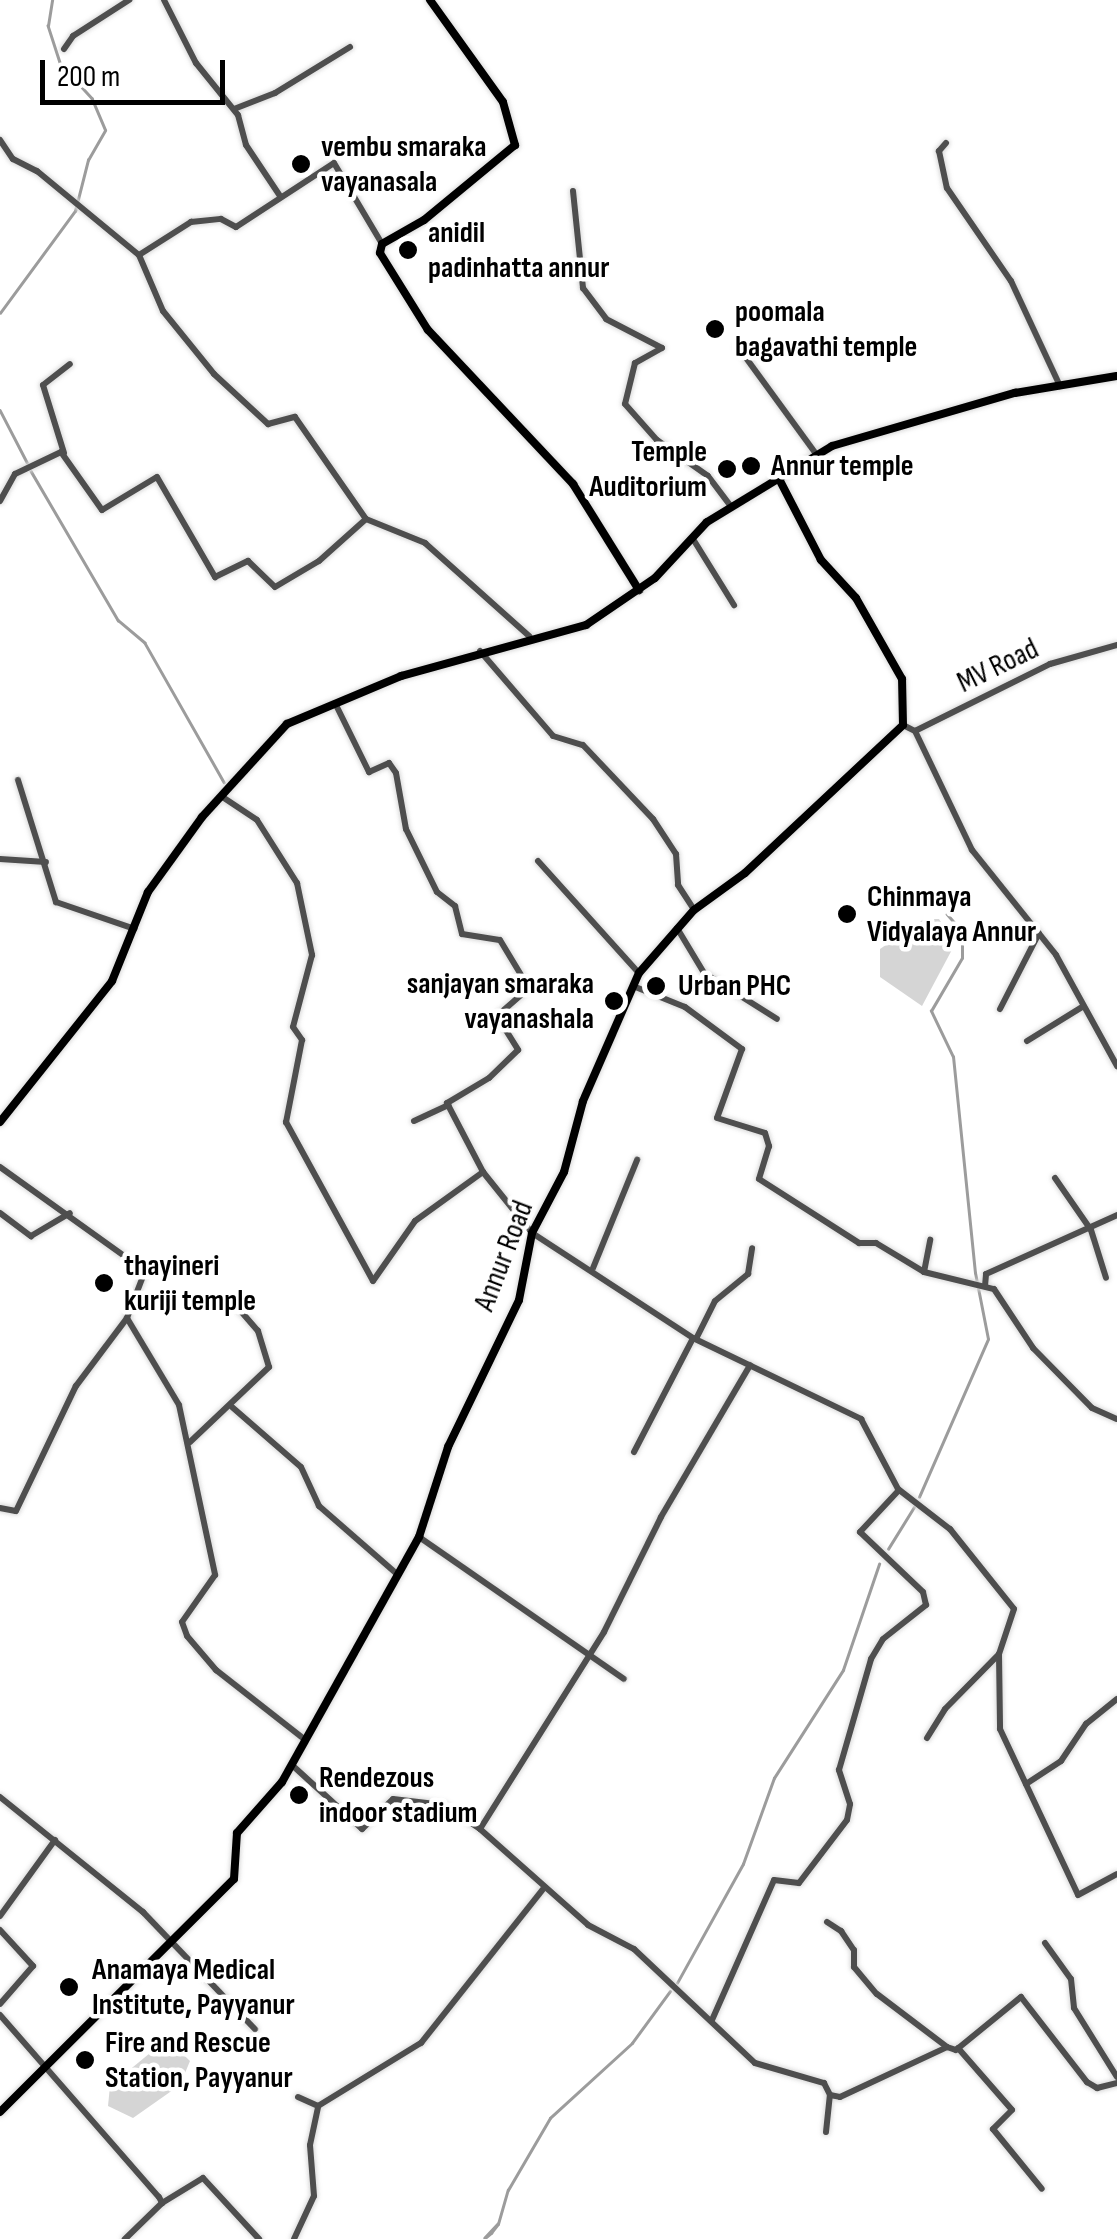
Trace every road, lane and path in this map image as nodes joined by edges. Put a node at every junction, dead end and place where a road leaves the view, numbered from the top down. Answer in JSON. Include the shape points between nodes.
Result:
{"nodes":[{"id":1,"x":129,"y":0,"type":"edge"},
{"id":2,"x":164,"y":0,"type":"edge"},
{"id":3,"x":430,"y":0,"type":"edge"},
{"id":4,"x":350,"y":46,"type":"dead end"},
{"id":5,"x":64,"y":49,"type":"dead end"},
{"id":6,"x":234,"y":109,"type":"junction"},
{"id":7,"x":0,"y":140,"type":"edge"},
{"id":8,"x":946,"y":143,"type":"dead end"},
{"id":9,"x":573,"y":191,"type":"dead end"},
{"id":10,"x":280,"y":196,"type":"junction"},
{"id":11,"x":382,"y":244,"type":"junction"},
{"id":12,"x":139,"y":255,"type":"junction"},
{"id":13,"x":738,"y":347,"type":"dead end"},
{"id":14,"x":70,"y":364,"type":"dead end"},
{"id":15,"x":1117,"y":376,"type":"edge"},
{"id":16,"x":1060,"y":386,"type":"junction"},
{"id":17,"x":64,"y":453,"type":"junction"},
{"id":18,"x":816,"y":454,"type":"junction"},
{"id":19,"x":779,"y":479,"type":"junction"},
{"id":20,"x":0,"y":501,"type":"edge"},
{"id":21,"x":731,"y":508,"type":"junction"},
{"id":22,"x":366,"y":519,"type":"junction"},
{"id":23,"x":693,"y":540,"type":"junction"},
{"id":24,"x":638,"y":590,"type":"junction"},
{"id":25,"x":734,"y":604,"type":"dead end"},
{"id":26,"x":529,"y":636,"type":"junction"},
{"id":27,"x":1117,"y":644,"type":"edge"},
{"id":28,"x":480,"y":651,"type":"junction"},
{"id":29,"x":336,"y":705,"type":"junction"},
{"id":30,"x":903,"y":725,"type":"junction"},
{"id":31,"x":915,"y":731,"type":"junction"},
{"id":32,"x":18,"y":780,"type":"dead end"},
{"id":33,"x":220,"y":796,"type":"junction"},
{"id":34,"x":0,"y":859,"type":"edge"},
{"id":35,"x":538,"y":861,"type":"dead end"},
{"id":36,"x":46,"y":862,"type":"junction"},
{"id":37,"x":694,"y":910,"type":"junction"},
{"id":38,"x":677,"y":928,"type":"junction"},
{"id":39,"x":135,"y":929,"type":"junction"},
{"id":40,"x":1039,"y":933,"type":"junction"},
{"id":41,"x":639,"y":973,"type":"junction"},
{"id":42,"x":632,"y":986,"type":"junction"},
{"id":43,"x":1082,"y":1007,"type":"junction"},
{"id":44,"x":1000,"y":1009,"type":"dead end"},
{"id":45,"x":776,"y":1019,"type":"dead end"},
{"id":46,"x":1027,"y":1040,"type":"dead end"},
{"id":47,"x":1117,"y":1066,"type":"edge"},
{"id":48,"x":448,"y":1105,"type":"junction"},
{"id":49,"x":0,"y":1122,"type":"edge"},
{"id":50,"x":414,"y":1122,"type":"dead end"},
{"id":51,"x":637,"y":1160,"type":"dead end"},
{"id":52,"x":0,"y":1167,"type":"edge"},
{"id":53,"x":483,"y":1172,"type":"junction"},
{"id":54,"x":1056,"y":1178,"type":"dead end"},
{"id":55,"x":70,"y":1213,"type":"junction"},
{"id":56,"x":0,"y":1214,"type":"edge"},
{"id":57,"x":1117,"y":1215,"type":"edge"},
{"id":58,"x":1090,"y":1230,"type":"junction"},
{"id":59,"x":532,"y":1233,"type":"junction"},
{"id":60,"x":930,"y":1240,"type":"dead end"},
{"id":61,"x":752,"y":1248,"type":"dead end"},
{"id":62,"x":593,"y":1268,"type":"junction"},
{"id":63,"x":924,"y":1272,"type":"junction"},
{"id":64,"x":1106,"y":1278,"type":"dead end"},
{"id":65,"x":980,"y":1284,"type":"junction"},
{"id":66,"x":235,"y":1305,"type":"dead end"},
{"id":67,"x":127,"y":1318,"type":"junction"},
{"id":68,"x":695,"y":1339,"type":"junction"},
{"id":69,"x":750,"y":1365,"type":"junction"},
{"id":70,"x":232,"y":1407,"type":"junction"},
{"id":71,"x":1117,"y":1419,"type":"edge"},
{"id":72,"x":189,"y":1443,"type":"junction"},
{"id":73,"x":634,"y":1452,"type":"dead end"},
{"id":74,"x":900,"y":1490,"type":"junction"},
{"id":75,"x":0,"y":1508,"type":"edge"},
{"id":76,"x":419,"y":1537,"type":"junction"},
{"id":77,"x":398,"y":1575,"type":"junction"},
{"id":78,"x":590,"y":1654,"type":"junction"},
{"id":79,"x":999,"y":1654,"type":"junction"},
{"id":80,"x":624,"y":1679,"type":"dead end"},
{"id":81,"x":1117,"y":1699,"type":"edge"},
{"id":82,"x":927,"y":1738,"type":"dead end"},
{"id":83,"x":304,"y":1739,"type":"junction"},
{"id":84,"x":292,"y":1765,"type":"junction"},
{"id":85,"x":1026,"y":1784,"type":"junction"},
{"id":86,"x":0,"y":1796,"type":"edge"},
{"id":87,"x":480,"y":1829,"type":"junction"},
{"id":88,"x":55,"y":1840,"type":"junction"},
{"id":89,"x":1117,"y":1874,"type":"edge"},
{"id":90,"x":544,"y":1889,"type":"junction"},
{"id":91,"x":0,"y":1916,"type":"edge"},
{"id":92,"x":828,"y":1922,"type":"dead end"},
{"id":93,"x":0,"y":1930,"type":"edge"},
{"id":94,"x":171,"y":1943,"type":"junction"},
{"id":95,"x":1045,"y":1943,"type":"dead end"},
{"id":96,"x":0,"y":2004,"type":"edge"},
{"id":97,"x":0,"y":2015,"type":"edge"},
{"id":98,"x":712,"y":2020,"type":"junction"},
{"id":99,"x":255,"y":2028,"type":"dead end"},
{"id":100,"x":947,"y":2048,"type":"junction"},
{"id":101,"x":958,"y":2048,"type":"junction"},
{"id":102,"x":43,"y":2066,"type":"junction"},
{"id":103,"x":1117,"y":2080,"type":"edge"},
{"id":104,"x":830,"y":2095,"type":"junction"},
{"id":105,"x":298,"y":2097,"type":"dead end"},
{"id":106,"x":318,"y":2106,"type":"junction"},
{"id":107,"x":0,"y":2112,"type":"edge"},
{"id":108,"x":826,"y":2132,"type":"dead end"},
{"id":109,"x":1042,"y":2190,"type":"dead end"},
{"id":110,"x":162,"y":2204,"type":"junction"},
{"id":111,"x":125,"y":2239,"type":"edge"},
{"id":112,"x":258,"y":2239,"type":"edge"},
{"id":113,"x":294,"y":2239,"type":"edge"}],
"edges":[{"from":1,"to":5,"type":"street","via":[[72,36]]},
{"from":2,"to":6,"type":"street","via":[[196,62]]},
{"from":3,"to":11,"type":"main road","via":[[503,102],[515,145],[424,220]]},
{"from":4,"to":6,"type":"street"},
{"from":6,"to":10,"type":"street","via":[[246,145]]},
{"from":7,"to":12,"type":"street","via":[[12,160]]},
{"from":8,"to":16,"type":"street","via":[[939,151],[947,188],[1011,281]]},
{"from":9,"to":21,"type":"street","via":[[583,288],[606,319],[662,348],[635,363],[625,404],[657,440],[708,476]]},
{"from":10,"to":11,"type":"street","via":[[334,163]]},
{"from":10,"to":12,"type":"street","via":[[236,228],[220,219],[191,222]]},
{"from":11,"to":24,"type":"main road","via":[[380,254],[428,330],[573,484]]},
{"from":12,"to":22,"type":"street","via":[[154,294],[196,354],[268,424],[295,417]]},
{"from":13,"to":18,"type":"street"},
{"from":14,"to":17,"type":"street","via":[[43,386]]},
{"from":15,"to":16,"type":"main road"},
{"from":16,"to":18,"type":"main road","via":[[958,407]]},
{"from":17,"to":20,"type":"street","via":[[15,474]]},
{"from":17,"to":22,"type":"street","via":[[72,476],[102,510],[157,477],[215,577],[248,561],[275,587],[320,561]]},
{"from":18,"to":19,"type":"main road"},
{"from":19,"to":21,"type":"main road"},
{"from":19,"to":30,"type":"main road","via":[[821,560],[856,598],[902,679]]},
{"from":21,"to":23,"type":"main road"},
{"from":22,"to":26,"type":"street","via":[[425,543]]},
{"from":23,"to":24,"type":"main road"},
{"from":23,"to":25,"type":"street"},
{"from":24,"to":26,"type":"main road","via":[[586,625]]},
{"from":26,"to":28,"type":"main road"},
{"from":27,"to":31,"type":"street","name":"MV Road","via":[[1050,664]]},
{"from":28,"to":29,"type":"main road"},
{"from":28,"to":37,"type":"street","via":[[552,736],[582,745],[653,819],[676,854],[678,885]]},
{"from":29,"to":33,"type":"main road","via":[[287,724]]},
{"from":29,"to":48,"type":"street","via":[[369,772],[389,763],[396,773],[406,829],[437,892],[455,906],[462,934],[500,940],[529,988],[497,1016],[518,1050],[489,1078],[451,1096]]},
{"from":30,"to":31,"type":"street"},
{"from":30,"to":37,"type":"main road","name":"Annur Road","via":[[745,873]]},
{"from":31,"to":40,"type":"street","via":[[944,804],[972,850]]},
{"from":32,"to":36,"type":"street"},
{"from":33,"to":39,"type":"main road","via":[[148,892]]},
{"from":33,"to":53,"type":"street","via":[[257,820],[297,883],[312,955],[293,1026],[302,1040],[286,1122],[373,1281],[415,1221]]},
{"from":34,"to":36,"type":"street"},
{"from":35,"to":41,"type":"street"},
{"from":36,"to":39,"type":"street","via":[[56,902]]},
{"from":37,"to":38,"type":"main road","name":"Annur Road"},
{"from":38,"to":41,"type":"main road","name":"Annur Road"},
{"from":38,"to":45,"type":"street","via":[[704,972]]},
{"from":39,"to":49,"type":"main road","via":[[112,981]]},
{"from":40,"to":43,"type":"street"},
{"from":40,"to":44,"type":"street"},
{"from":41,"to":42,"type":"main road","name":"Annur Road"},
{"from":42,"to":59,"type":"main road","name":"Annur Road","via":[[583,1101],[564,1172]]},
{"from":42,"to":63,"type":"street","via":[[685,1008],[742,1049],[717,1118],[766,1133],[769,1146],[758,1179],[860,1242],[876,1243]]},
{"from":43,"to":46,"type":"street"},
{"from":43,"to":47,"type":"street"},
{"from":48,"to":50,"type":"street"},
{"from":48,"to":53,"type":"street"},
{"from":51,"to":62,"type":"street"},
{"from":52,"to":55,"type":"street"},
{"from":53,"to":59,"type":"street"},
{"from":54,"to":58,"type":"street"},
{"from":55,"to":56,"type":"street","via":[[31,1236]]},
{"from":55,"to":67,"type":"street","via":[[145,1270]]},
{"from":57,"to":58,"type":"street"},
{"from":58,"to":64,"type":"street"},
{"from":58,"to":65,"type":"street","via":[[986,1274]]},
{"from":59,"to":62,"type":"street"},
{"from":59,"to":76,"type":"main road","name":"Annur Road","via":[[519,1300],[448,1447]]},
{"from":60,"to":63,"type":"street"},
{"from":61,"to":68,"type":"street","via":[[748,1274],[715,1301]]},
{"from":62,"to":68,"type":"street"},
{"from":63,"to":65,"type":"street"},
{"from":65,"to":71,"type":"street","via":[[1092,1408]]},
{"from":66,"to":70,"type":"street","via":[[258,1331],[269,1367]]},
{"from":67,"to":72,"type":"street","via":[[172,1388]]},
{"from":67,"to":75,"type":"street","via":[[76,1386],[16,1511]]},
{"from":68,"to":69,"type":"street"},
{"from":68,"to":73,"type":"street"},
{"from":69,"to":74,"type":"street","via":[[860,1419]]},
{"from":69,"to":78,"type":"street"},
{"from":70,"to":72,"type":"street"},
{"from":70,"to":77,"type":"street","via":[[302,1468],[319,1506]]},
{"from":72,"to":83,"type":"street","via":[[215,1575],[182,1622],[187,1636],[216,1670]]},
{"from":74,"to":79,"type":"street","via":[[950,1529],[1010,1602]]},
{"from":74,"to":98,"type":"street","via":[[860,1532],[923,1592],[926,1605],[871,1658],[839,1770],[850,1804],[847,1820],[800,1884],[774,1880]]},
{"from":76,"to":77,"type":"main road","name":"Annur Road"},
{"from":76,"to":78,"type":"street"},
{"from":77,"to":83,"type":"main road","name":"Annur Road"},
{"from":78,"to":80,"type":"street"},
{"from":78,"to":87,"type":"street"},
{"from":79,"to":82,"type":"street","via":[[945,1709]]},
{"from":79,"to":85,"type":"street","via":[[1000,1729]]},
{"from":81,"to":85,"type":"street","via":[[1086,1724],[1061,1760]]},
{"from":83,"to":84,"type":"main road","name":"Annur Road"},
{"from":84,"to":87,"type":"street","via":[[362,1829],[402,1798],[444,1805]]},
{"from":84,"to":94,"type":"main road","name":"Annur Road","via":[[237,1833],[234,1879]]},
{"from":85,"to":89,"type":"street","via":[[1078,1895]]},
{"from":86,"to":88,"type":"street"},
{"from":87,"to":90,"type":"street"},
{"from":88,"to":91,"type":"street"},
{"from":88,"to":94,"type":"street"},
{"from":90,"to":98,"type":"street","via":[[634,1949]]},
{"from":90,"to":106,"type":"street","via":[[421,2043]]},
{"from":92,"to":100,"type":"street","via":[[842,1931],[854,1950],[854,1967],[877,1994]]},
{"from":93,"to":96,"type":"street","via":[[33,1966]]},
{"from":94,"to":99,"type":"street"},
{"from":94,"to":102,"type":"main road","name":"Annur Road"},
{"from":95,"to":103,"type":"street","via":[[1071,1979],[1074,2008]]},
{"from":97,"to":102,"type":"street"},
{"from":98,"to":104,"type":"street","via":[[755,2063],[824,2083]]},
{"from":100,"to":101,"type":"street"},
{"from":100,"to":104,"type":"street","via":[[876,2084]]},
{"from":101,"to":103,"type":"street","via":[[1022,1997],[1087,2082],[1097,2088]]},
{"from":101,"to":109,"type":"street","via":[[1012,2110],[993,2129]]},
{"from":102,"to":107,"type":"main road","name":"Annur Road"},
{"from":102,"to":110,"type":"street"},
{"from":104,"to":108,"type":"street"},
{"from":105,"to":106,"type":"street"},
{"from":106,"to":113,"type":"street","via":[[310,2145],[314,2196]]},
{"from":110,"to":111,"type":"street"},
{"from":110,"to":112,"type":"street","via":[[204,2178]]}]}
